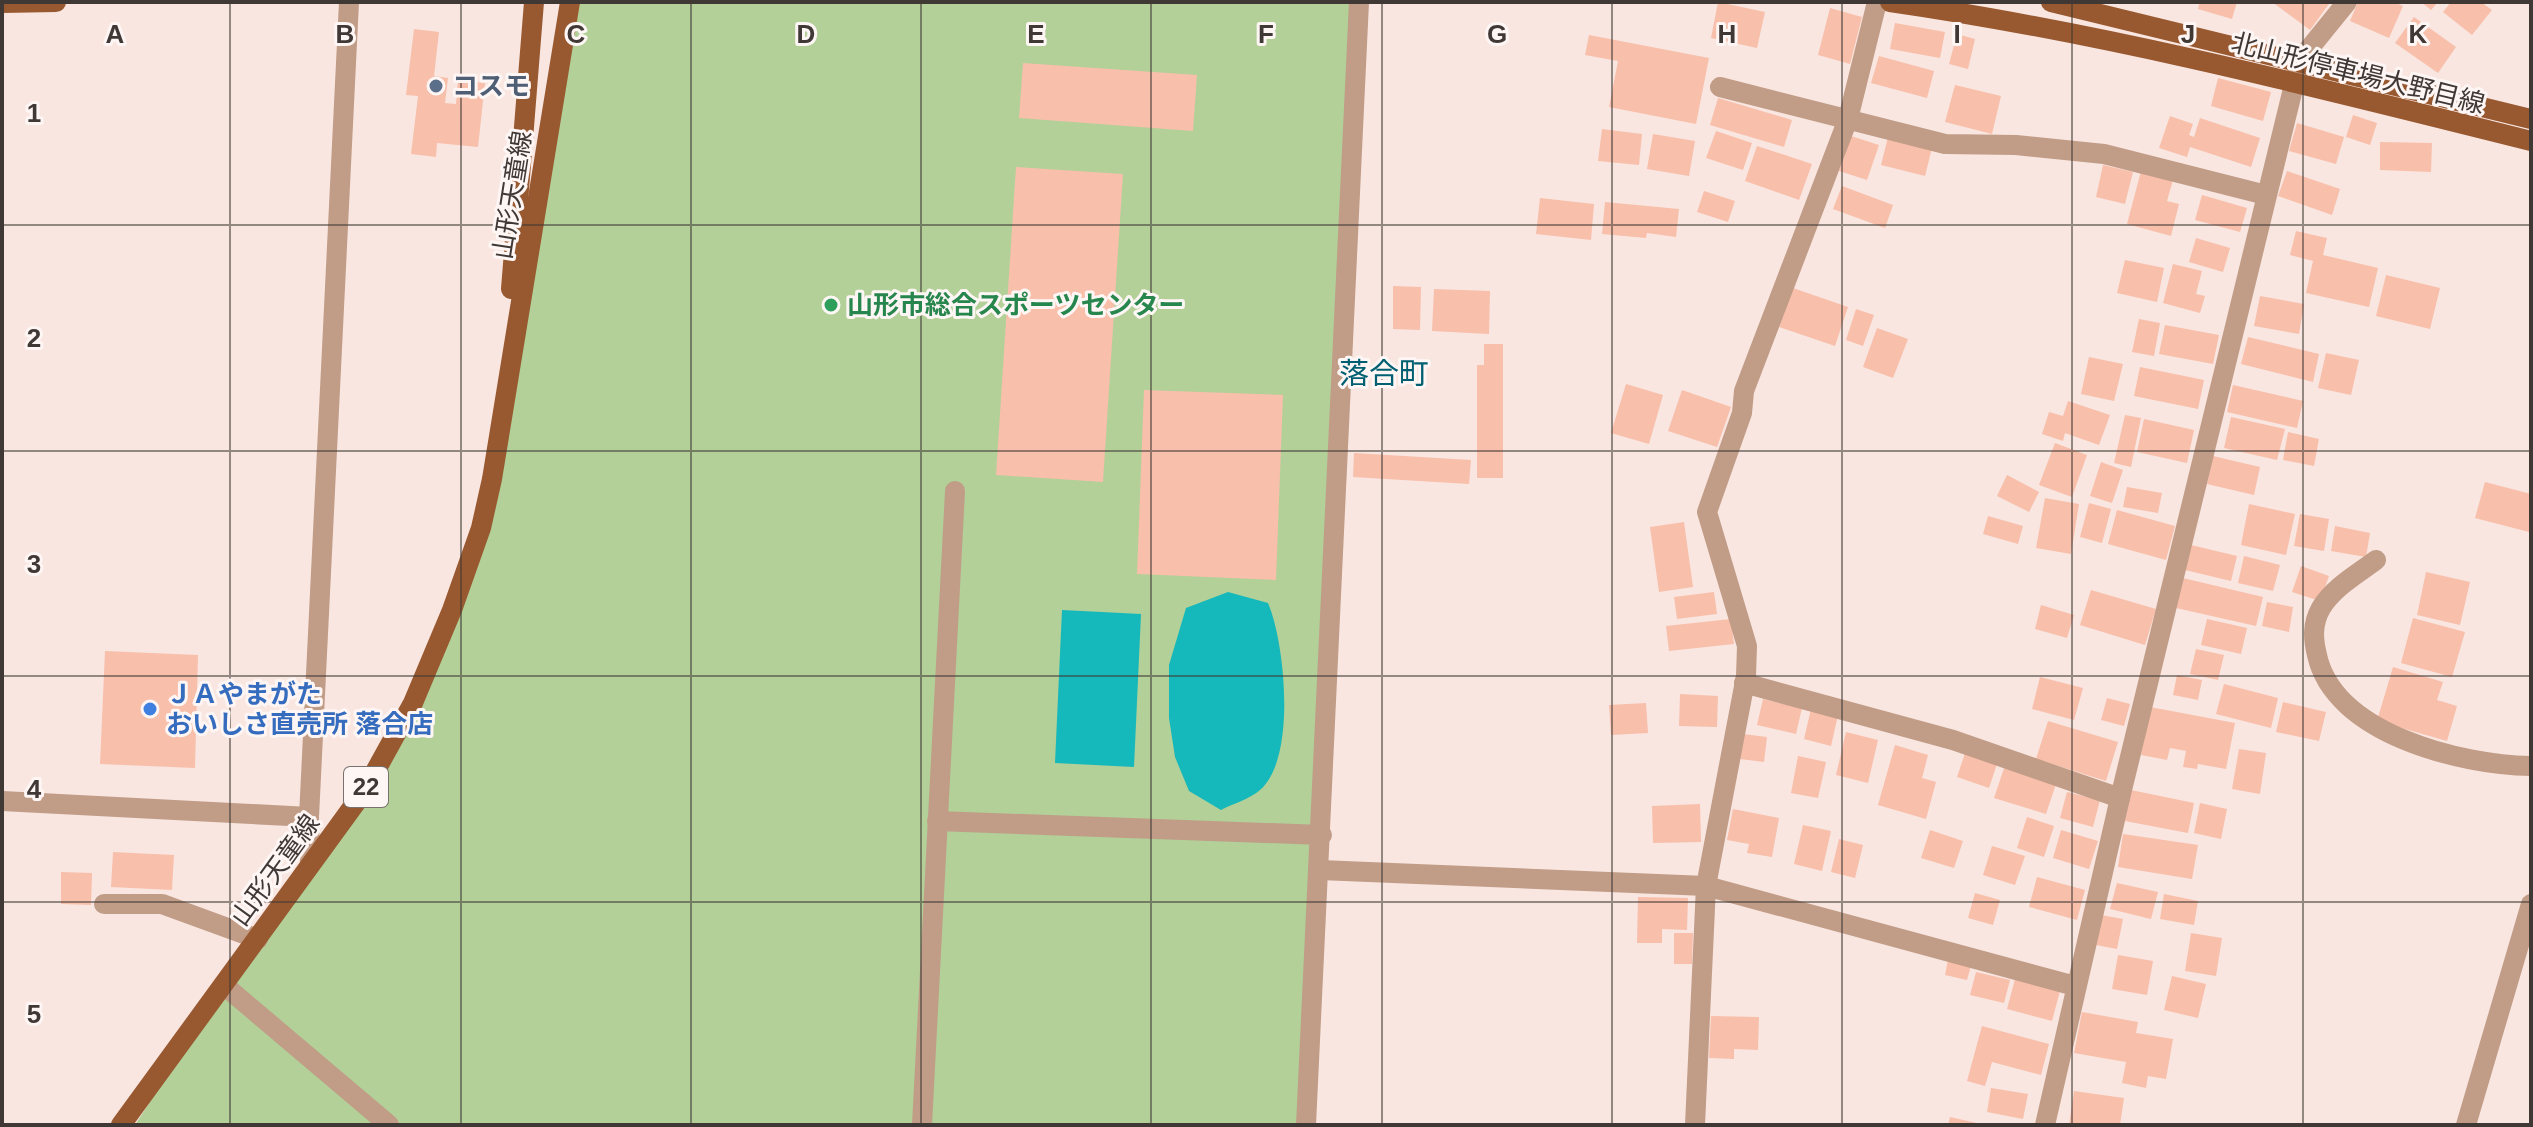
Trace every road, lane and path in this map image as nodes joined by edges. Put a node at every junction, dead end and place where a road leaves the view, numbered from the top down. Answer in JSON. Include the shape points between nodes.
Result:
{"nodes":[{"id":1,"x":56,"y":2,"type":"edge"},
{"id":2,"x":349,"y":2,"type":"edge"},
{"id":3,"x":534,"y":2,"type":"edge"},
{"id":4,"x":570,"y":2,"type":"edge"},
{"id":5,"x":1359,"y":2,"type":"edge"},
{"id":6,"x":1877,"y":2,"type":"edge"},
{"id":7,"x":1890,"y":2,"type":"edge"},
{"id":8,"x":2051,"y":2,"type":"edge"},
{"id":9,"x":2347,"y":2,"type":"edge"},
{"id":10,"x":2,"y":3,"type":"edge"},
{"id":11,"x":2300,"y":60,"type":"junction"},
{"id":12,"x":2295,"y":82,"type":"junction"},
{"id":13,"x":1720,"y":87,"type":"dead end"},
{"id":14,"x":1848,"y":119,"type":"junction"},
{"id":15,"x":2531,"y":119,"type":"edge"},
{"id":16,"x":2531,"y":141,"type":"edge"},
{"id":17,"x":2266,"y":195,"type":"junction"},
{"id":18,"x":505,"y":397,"type":"junction"},
{"id":19,"x":955,"y":491,"type":"dead end"},
{"id":20,"x":2376,"y":560,"type":"dead end"},
{"id":21,"x":1744,"y":683,"type":"junction"},
{"id":22,"x":2531,"y":766,"type":"edge"},
{"id":23,"x":2120,"y":798,"type":"junction"},
{"id":24,"x":2,"y":801,"type":"edge"},
{"id":25,"x":309,"y":817,"type":"junction"},
{"id":26,"x":937,"y":821,"type":"junction"},
{"id":27,"x":1322,"y":835,"type":"junction"},
{"id":28,"x":310,"y":865,"type":"junction"},
{"id":29,"x":1320,"y":870,"type":"junction"},
{"id":30,"x":1706,"y":886,"type":"junction"},
{"id":31,"x":104,"y":904,"type":"dead end"},
{"id":32,"x":2531,"y":904,"type":"edge"},
{"id":33,"x":258,"y":939,"type":"junction"},
{"id":34,"x":225,"y":986,"type":"junction"},
{"id":35,"x":2075,"y":986,"type":"junction"},
{"id":36,"x":121,"y":1125,"type":"edge"},
{"id":37,"x":389,"y":1125,"type":"edge"},
{"id":38,"x":922,"y":1125,"type":"edge"},
{"id":39,"x":1306,"y":1125,"type":"edge"},
{"id":40,"x":1695,"y":1125,"type":"edge"},
{"id":41,"x":2045,"y":1125,"type":"edge"},
{"id":42,"x":2466,"y":1125,"type":"edge"}],
"edges":[{"from":1,"to":10,"type":"main road"},
{"from":2,"to":25,"type":"street"},
{"from":3,"to":18,"type":"main road","name":"山形天童線","number":"22"},
{"from":4,"to":18,"type":"main road","name":"山形天童線","number":"22"},
{"from":5,"to":27,"type":"street"},
{"from":6,"to":14,"type":"street"},
{"from":7,"to":12,"type":"main road","name":"北山形停車場大野目線","via":[[1995,17]]},
{"from":8,"to":11,"type":"main road","name":"北山形停車場大野目線"},
{"from":9,"to":11,"type":"street"},
{"from":11,"to":12,"type":"street"},
{"from":11,"to":15,"type":"main road","name":"北山形停車場大野目線"},
{"from":12,"to":16,"type":"main road","name":"北山形停車場大野目線"},
{"from":12,"to":17,"type":"street"},
{"from":13,"to":14,"type":"street"},
{"from":14,"to":17,"type":"street","via":[[1945,144],[2104,154]]},
{"from":14,"to":21,"type":"street","via":[[1744,391],[1742,413],[1707,512],[1747,646]]},
{"from":17,"to":23,"type":"street"},
{"from":18,"to":28,"type":"main road","name":"山形天童線","number":"22","via":[[481,528],[452,610],[413,703],[365,790]]},
{"from":19,"to":26,"type":"street"},
{"from":20,"to":22,"type":"street","via":[[2333,592],[2313,635],[2320,667],[2341,702],[2372,726],[2408,741]]},
{"from":21,"to":23,"type":"street","via":[[1953,740]]},
{"from":21,"to":30,"type":"street"},
{"from":23,"to":35,"type":"street"},
{"from":24,"to":25,"type":"street"},
{"from":25,"to":28,"type":"street"},
{"from":26,"to":27,"type":"street"},
{"from":26,"to":38,"type":"street"},
{"from":27,"to":29,"type":"street"},
{"from":28,"to":33,"type":"main road","name":"山形天童線","number":"22"},
{"from":29,"to":30,"type":"street"},
{"from":29,"to":39,"type":"street"},
{"from":30,"to":35,"type":"street"},
{"from":30,"to":40,"type":"street"},
{"from":31,"to":33,"type":"street","via":[[162,904]]},
{"from":32,"to":42,"type":"street"},
{"from":33,"to":34,"type":"main road","name":"山形天童線","number":"22"},
{"from":34,"to":36,"type":"main road","name":"山形天童線","number":"22"},
{"from":34,"to":37,"type":"street"},
{"from":35,"to":41,"type":"street"}]}
